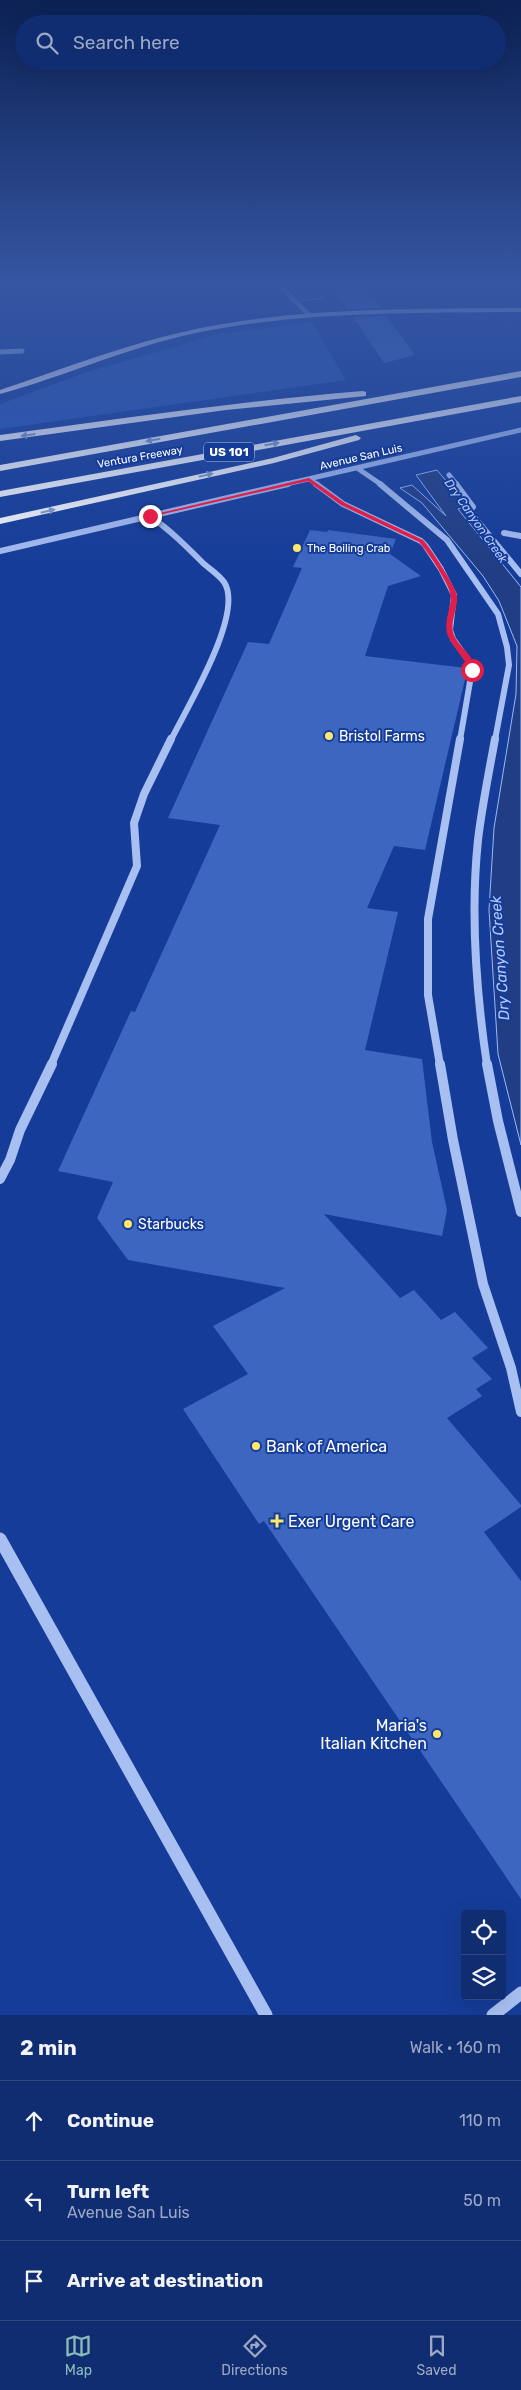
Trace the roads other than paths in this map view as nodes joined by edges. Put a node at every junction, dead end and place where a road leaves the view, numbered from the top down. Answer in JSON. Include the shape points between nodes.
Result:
{"nodes":[{"id":1,"x":36,"y":380,"type":"edge"},
{"id":2,"x":487,"y":380,"type":"edge"},
{"id":3,"x":442,"y":388,"type":"junction"},
{"id":4,"x":0,"y":392,"type":"edge"},
{"id":5,"x":521,"y":399,"type":"edge"},
{"id":6,"x":459,"y":410,"type":"junction"},
{"id":7,"x":521,"y":430,"type":"edge"},
{"id":8,"x":0,"y":438,"type":"edge"},
{"id":9,"x":0,"y":468,"type":"edge"},
{"id":10,"x":357,"y":468,"type":"junction"},
{"id":11,"x":449,"y":475,"type":"dead end"},
{"id":12,"x":309,"y":479,"type":"junction"},
{"id":13,"x":0,"y":494,"type":"edge"},
{"id":14,"x":150,"y":516,"type":"junction"},
{"id":15,"x":0,"y":521,"type":"edge"},
{"id":16,"x":504,"y":533,"type":"dead end"},
{"id":17,"x":521,"y":536,"type":"edge"},
{"id":18,"x":0,"y":551,"type":"edge"},
{"id":19,"x":521,"y":574,"type":"edge"},
{"id":20,"x":0,"y":1179,"type":"edge"},
{"id":21,"x":521,"y":1212,"type":"edge"},
{"id":22,"x":521,"y":1412,"type":"edge"},
{"id":23,"x":0,"y":1539,"type":"edge"},
{"id":24,"x":521,"y":1993,"type":"edge"},
{"id":25,"x":266,"y":2015,"type":"edge"},
{"id":26,"x":493,"y":2015,"type":"edge"}],
"edges":[{"from":1,"to":4,"type":"main road"},
{"from":2,"to":3,"type":"highway","name":"Ventura Freeway","number":"US 101"},
{"from":3,"to":8,"type":"highway","one_way":true,"via":[[307,398]]},
{"from":3,"to":9,"type":"highway","name":"Ventura Freeway","number":"US 101","one_way":true},
{"from":5,"to":6,"type":"highway","name":"Ventura Freeway","number":"US 101"},
{"from":13,"to":6,"type":"highway","name":"Ventura Freeway","number":"US 101","one_way":true},
{"from":15,"to":6,"type":"highway","one_way":true,"via":[[274,460]]},
{"from":7,"to":10,"type":"street","name":"Avenue San Luis"},
{"from":10,"to":12,"type":"street","name":"Avenue San Luis"},
{"from":10,"to":21,"type":"street","via":[[446,540],[498,614],[507,647],[509,665],[478,840],[474,918],[487,1069],[502,1147]]},
{"from":11,"to":19,"type":"street","via":[[473,507],[469,511]]},
{"from":12,"to":14,"type":"street","name":"Avenue San Luis"},
{"from":12,"to":22,"type":"street","via":[[343,504],[421,541],[428,548],[454,595],[449,628],[451,636],[471,663],[428,919],[428,995],[453,1140],[483,1284],[512,1368]]},
{"from":14,"to":18,"type":"street","name":"Avenue San Luis"},
{"from":14,"to":20,"type":"street","via":[[224,582],[228,593],[227,616],[222,636],[144,794],[134,823],[137,866]]},
{"from":16,"to":17,"type":"street"},
{"from":23,"to":25,"type":"street"},
{"from":24,"to":26,"type":"street"}]}
